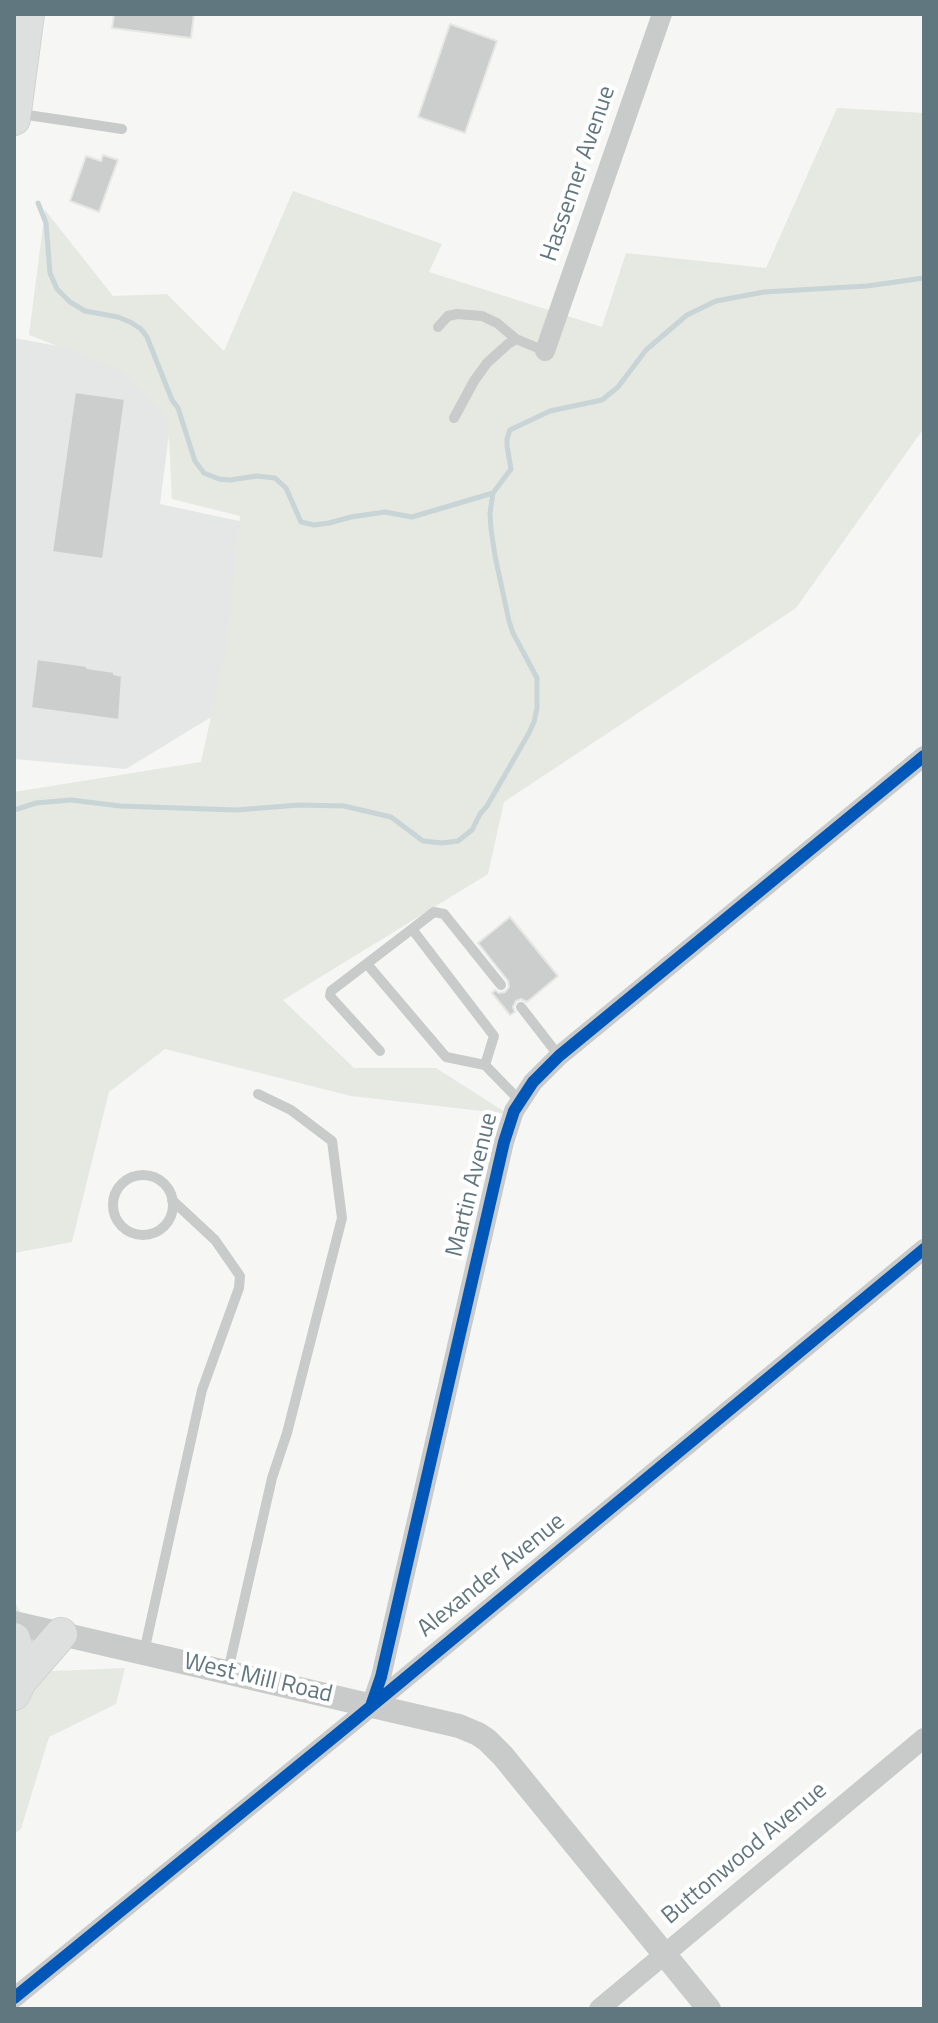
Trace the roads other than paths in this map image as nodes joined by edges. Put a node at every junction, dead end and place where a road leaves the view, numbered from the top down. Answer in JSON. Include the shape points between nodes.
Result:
{"nodes":[{"id":1,"x":28,"y":14,"type":"edge"},
{"id":2,"x":662,"y":14,"type":"edge"},
{"id":3,"x":15,"y":113,"type":"edge"},
{"id":4,"x":14,"y":119,"type":"edge"},
{"id":5,"x":122,"y":129,"type":"dead end"},
{"id":6,"x":438,"y":327,"type":"dead end"},
{"id":7,"x":516,"y":339,"type":"junction"},
{"id":8,"x":545,"y":351,"type":"joint"},
{"id":9,"x":454,"y":418,"type":"dead end"},
{"id":10,"x":924,"y":756,"type":"edge"},
{"id":11,"x":412,"y":929,"type":"junction"},
{"id":12,"x":367,"y":964,"type":"junction"},
{"id":13,"x":501,"y":985,"type":"dead end"},
{"id":14,"x":521,"y":1007,"type":"dead end"},
{"id":15,"x":380,"y":1051,"type":"dead end"},
{"id":16,"x":559,"y":1056,"type":"junction"},
{"id":17,"x":485,"y":1065,"type":"junction"},
{"id":18,"x":258,"y":1094,"type":"dead end"},
{"id":19,"x":520,"y":1101,"type":"junction"},
{"id":20,"x":172,"y":1200,"type":"junction"},
{"id":21,"x":924,"y":1249,"type":"edge"},
{"id":22,"x":14,"y":1623,"type":"edge"},
{"id":23,"x":61,"y":1634,"type":"junction"},
{"id":24,"x":14,"y":1639,"type":"edge"},
{"id":25,"x":144,"y":1652,"type":"junction"},
{"id":26,"x":228,"y":1671,"type":"junction"},
{"id":27,"x":17,"y":1687,"type":"edge"},
{"id":28,"x":371,"y":1706,"type":"junction"},
{"id":29,"x":924,"y":1738,"type":"edge"},
{"id":30,"x":665,"y":1955,"type":"junction"},
{"id":31,"x":14,"y":1998,"type":"edge"},
{"id":32,"x":599,"y":2009,"type":"edge"},
{"id":33,"x":709,"y":2009,"type":"edge"}],
"edges":[{"from":1,"to":3,"type":"highway"},
{"from":2,"to":8,"type":"street","name":"Hassemer Avenue"},
{"from":3,"to":4,"type":"highway"},
{"from":3,"to":5,"type":"lane"},
{"from":6,"to":7,"type":"lane","via":[[448,316],[482,316]]},
{"from":7,"to":8,"type":"lane"},
{"from":7,"to":9,"type":"lane","via":[[487,363]]},
{"from":10,"to":16,"type":"street","name":"Martin Avenue"},
{"from":11,"to":12,"type":"lane"},
{"from":11,"to":13,"type":"lane","via":[[434,912],[444,914]]},
{"from":11,"to":17,"type":"lane","via":[[494,1036]]},
{"from":12,"to":15,"type":"lane","via":[[330,996]]},
{"from":12,"to":17,"type":"lane","via":[[446,1057]]},
{"from":14,"to":16,"type":"lane"},
{"from":16,"to":19,"type":"street","name":"Martin Avenue"},
{"from":17,"to":19,"type":"lane"},
{"from":18,"to":26,"type":"lane","via":[[291,1110],[332,1141],[342,1218],[272,1478]]},
{"from":19,"to":28,"type":"street","name":"Martin Avenue","via":[[504,1142]]},
{"from":20,"to":20,"type":"lane","via":[[155,1177],[135,1176],[114,1195],[114,1215],[126,1231],[145,1236],[163,1227],[173,1210]]},
{"from":20,"to":25,"type":"lane","via":[[215,1240],[240,1276],[202,1390]]},
{"from":21,"to":28,"type":"street","name":"Alexander Avenue"},
{"from":22,"to":23,"type":"street","name":"West Mill Road"},
{"from":23,"to":25,"type":"street","name":"West Mill Road"},
{"from":23,"to":27,"type":"highway"},
{"from":24,"to":27,"type":"highway"},
{"from":25,"to":26,"type":"street","name":"West Mill Road"},
{"from":26,"to":28,"type":"street","name":"West Mill Road"},
{"from":28,"to":30,"type":"street","name":"West Mill Road","via":[[459,1726],[487,1740]]},
{"from":28,"to":31,"type":"street","name":"Alexander Avenue"},
{"from":29,"to":30,"type":"street","name":"Buttonwood Avenue"},
{"from":30,"to":32,"type":"street","name":"Buttonwood Avenue"},
{"from":30,"to":33,"type":"street","name":"West Mill Road"}]}
